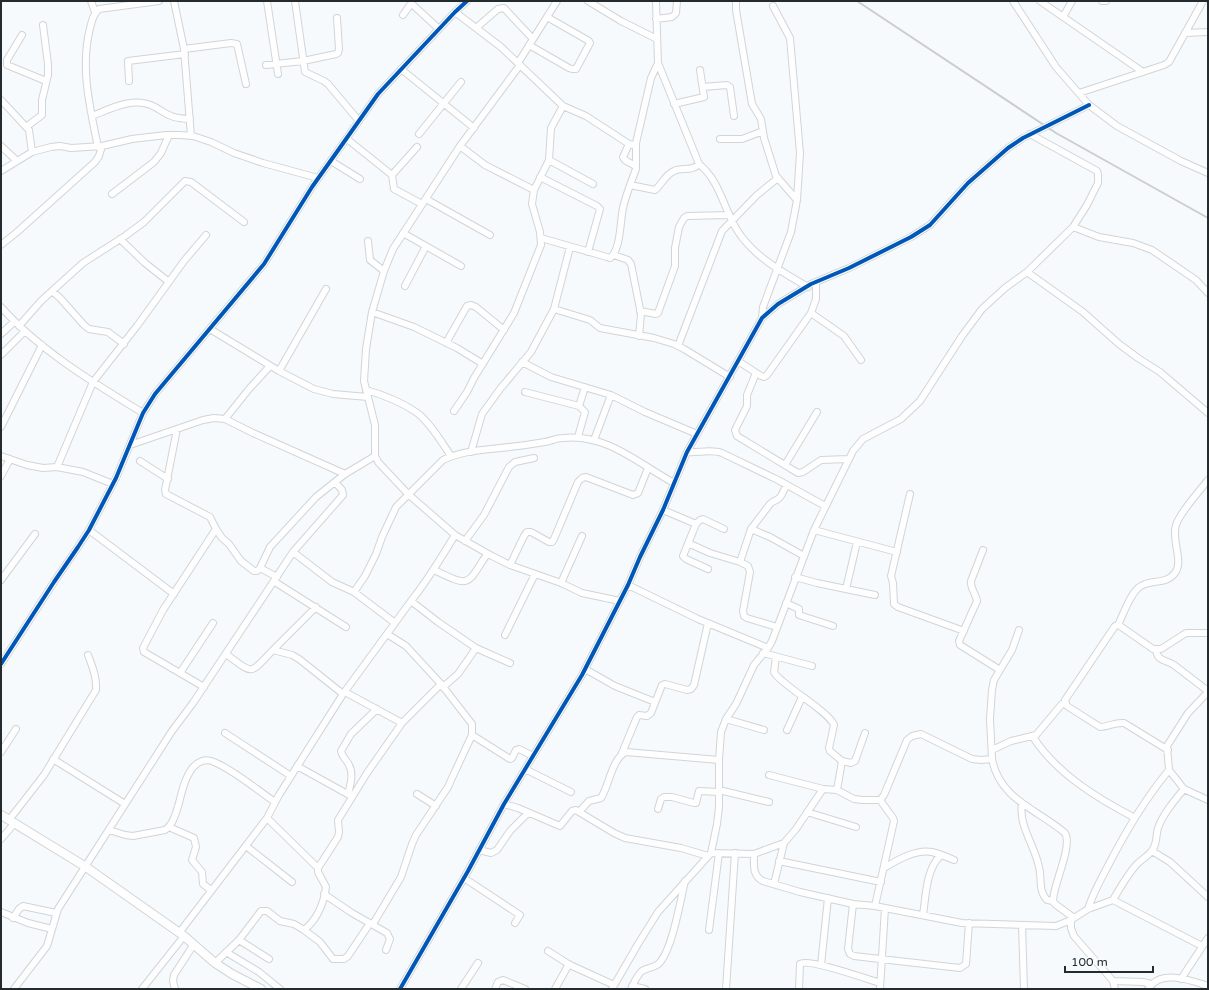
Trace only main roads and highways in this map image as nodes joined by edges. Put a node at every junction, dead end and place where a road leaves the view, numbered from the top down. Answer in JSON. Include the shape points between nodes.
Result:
{"nodes":[{"id":1,"x":1,"y":815,"type":"edge"},
{"id":2,"x":261,"y":989,"type":"edge"}],
"edges":[{"from":1,"to":2,"type":"main road","via":[[86,867],[182,935],[215,963]]}]}
